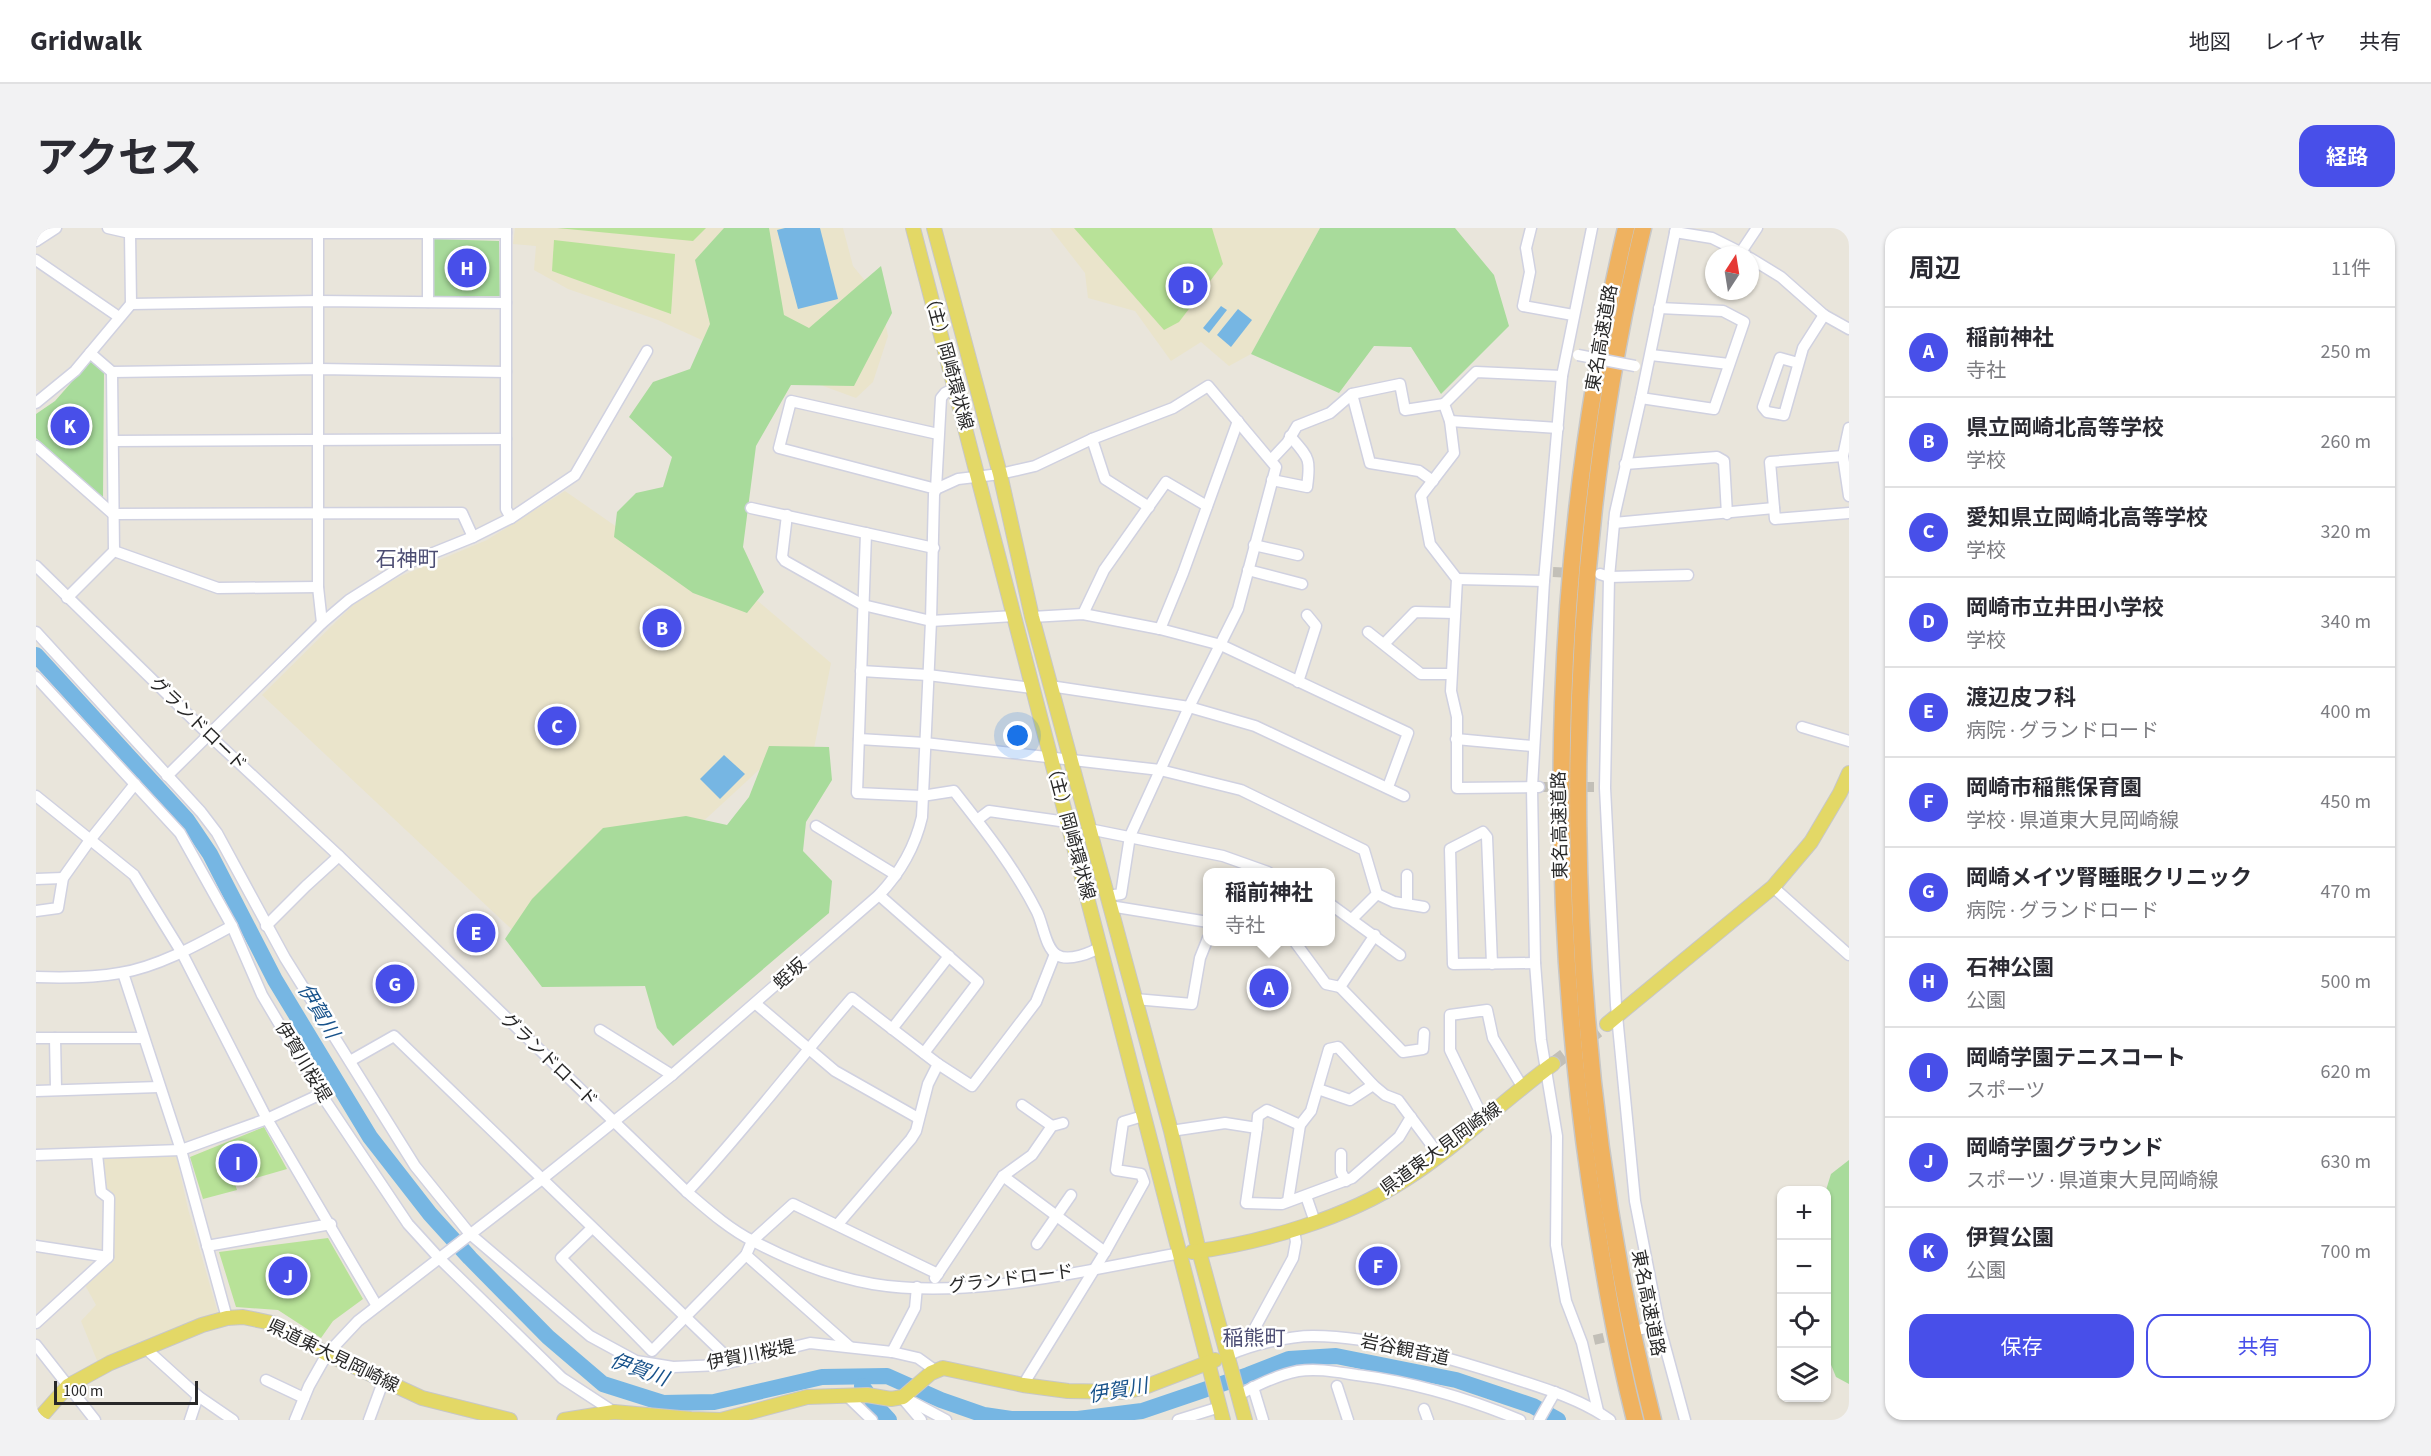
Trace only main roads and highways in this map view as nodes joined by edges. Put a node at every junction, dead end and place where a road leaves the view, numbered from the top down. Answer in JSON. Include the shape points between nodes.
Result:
{"nodes":[{"id":1,"x":1626,"y":228,"type":"edge"},
{"id":2,"x":1643,"y":228,"type":"edge"},
{"id":3,"x":936,"y":229,"type":"edge"},
{"id":4,"x":914,"y":232,"type":"edge"},
{"id":5,"x":1849,"y":773,"type":"edge"},
{"id":6,"x":1845,"y":795,"type":"edge"},
{"id":7,"x":1612,"y":1019,"type":"tunnel mouth"},
{"id":8,"x":1550,"y":1066,"type":"tunnel mouth"},
{"id":9,"x":1199,"y":1251,"type":"junction"},
{"id":10,"x":1181,"y":1253,"type":"junction"},
{"id":11,"x":1229,"y":1355,"type":"junction"},
{"id":12,"x":1209,"y":1362,"type":"junction"},
{"id":13,"x":1221,"y":1414,"type":"edge"},
{"id":14,"x":638,"y":1417,"type":"edge"},
{"id":15,"x":38,"y":1420,"type":"edge"},
{"id":16,"x":510,"y":1420,"type":"edge"},
{"id":17,"x":564,"y":1420,"type":"edge"},
{"id":18,"x":722,"y":1420,"type":"edge"},
{"id":19,"x":1245,"y":1420,"type":"edge"},
{"id":20,"x":1635,"y":1420,"type":"edge"},
{"id":21,"x":1653,"y":1420,"type":"edge"}],
"edges":[{"from":1,"to":20,"type":"highway","name":"東名高速道路","via":[[1601,353],[1574,547],[1565,660],[1562,840],[1571,1025],[1582,1127],[1613,1323]]},
{"from":2,"to":21,"type":"highway","name":"東名高速道路","via":[[1621,334],[1591,549],[1580,719],[1579,840],[1587,1012],[1599,1126],[1629,1320]]},
{"from":3,"to":9,"type":"main road","name":"（主）岡崎環状線","via":[[1000,474],[1032,618],[1171,1131]]},
{"from":4,"to":10,"type":"main road","name":"（主）岡崎環状線"},
{"from":5,"to":6,"type":"main road"},
{"from":6,"to":7,"type":"main road","via":[[1773,887]]},
{"from":8,"to":9,"type":"main road","name":"県道東大見岡崎線","via":[[1439,1155],[1377,1197],[1294,1230]]},
{"from":9,"to":10,"type":"main road","name":"県道東大見岡崎線"},
{"from":9,"to":11,"type":"main road","name":"（主）岡崎環状線"},
{"from":10,"to":12,"type":"main road","name":"（主）岡崎環状線"},
{"from":11,"to":12,"type":"main road"},
{"from":11,"to":19,"type":"main road","name":"（主）岡崎環状線"},
{"from":12,"to":13,"type":"main road","name":"（主）岡崎環状線"},
{"from":12,"to":18,"type":"main road","via":[[1123,1392],[1068,1391],[943,1368],[897,1398],[807,1396]]},
{"from":14,"to":17,"type":"main road","via":[[614,1412]]},
{"from":14,"to":18,"type":"main road"},
{"from":15,"to":16,"type":"main road","name":"県道東大見岡崎線","via":[[68,1386],[110,1363],[202,1325],[243,1317],[272,1323],[327,1354],[422,1398]]}]}
